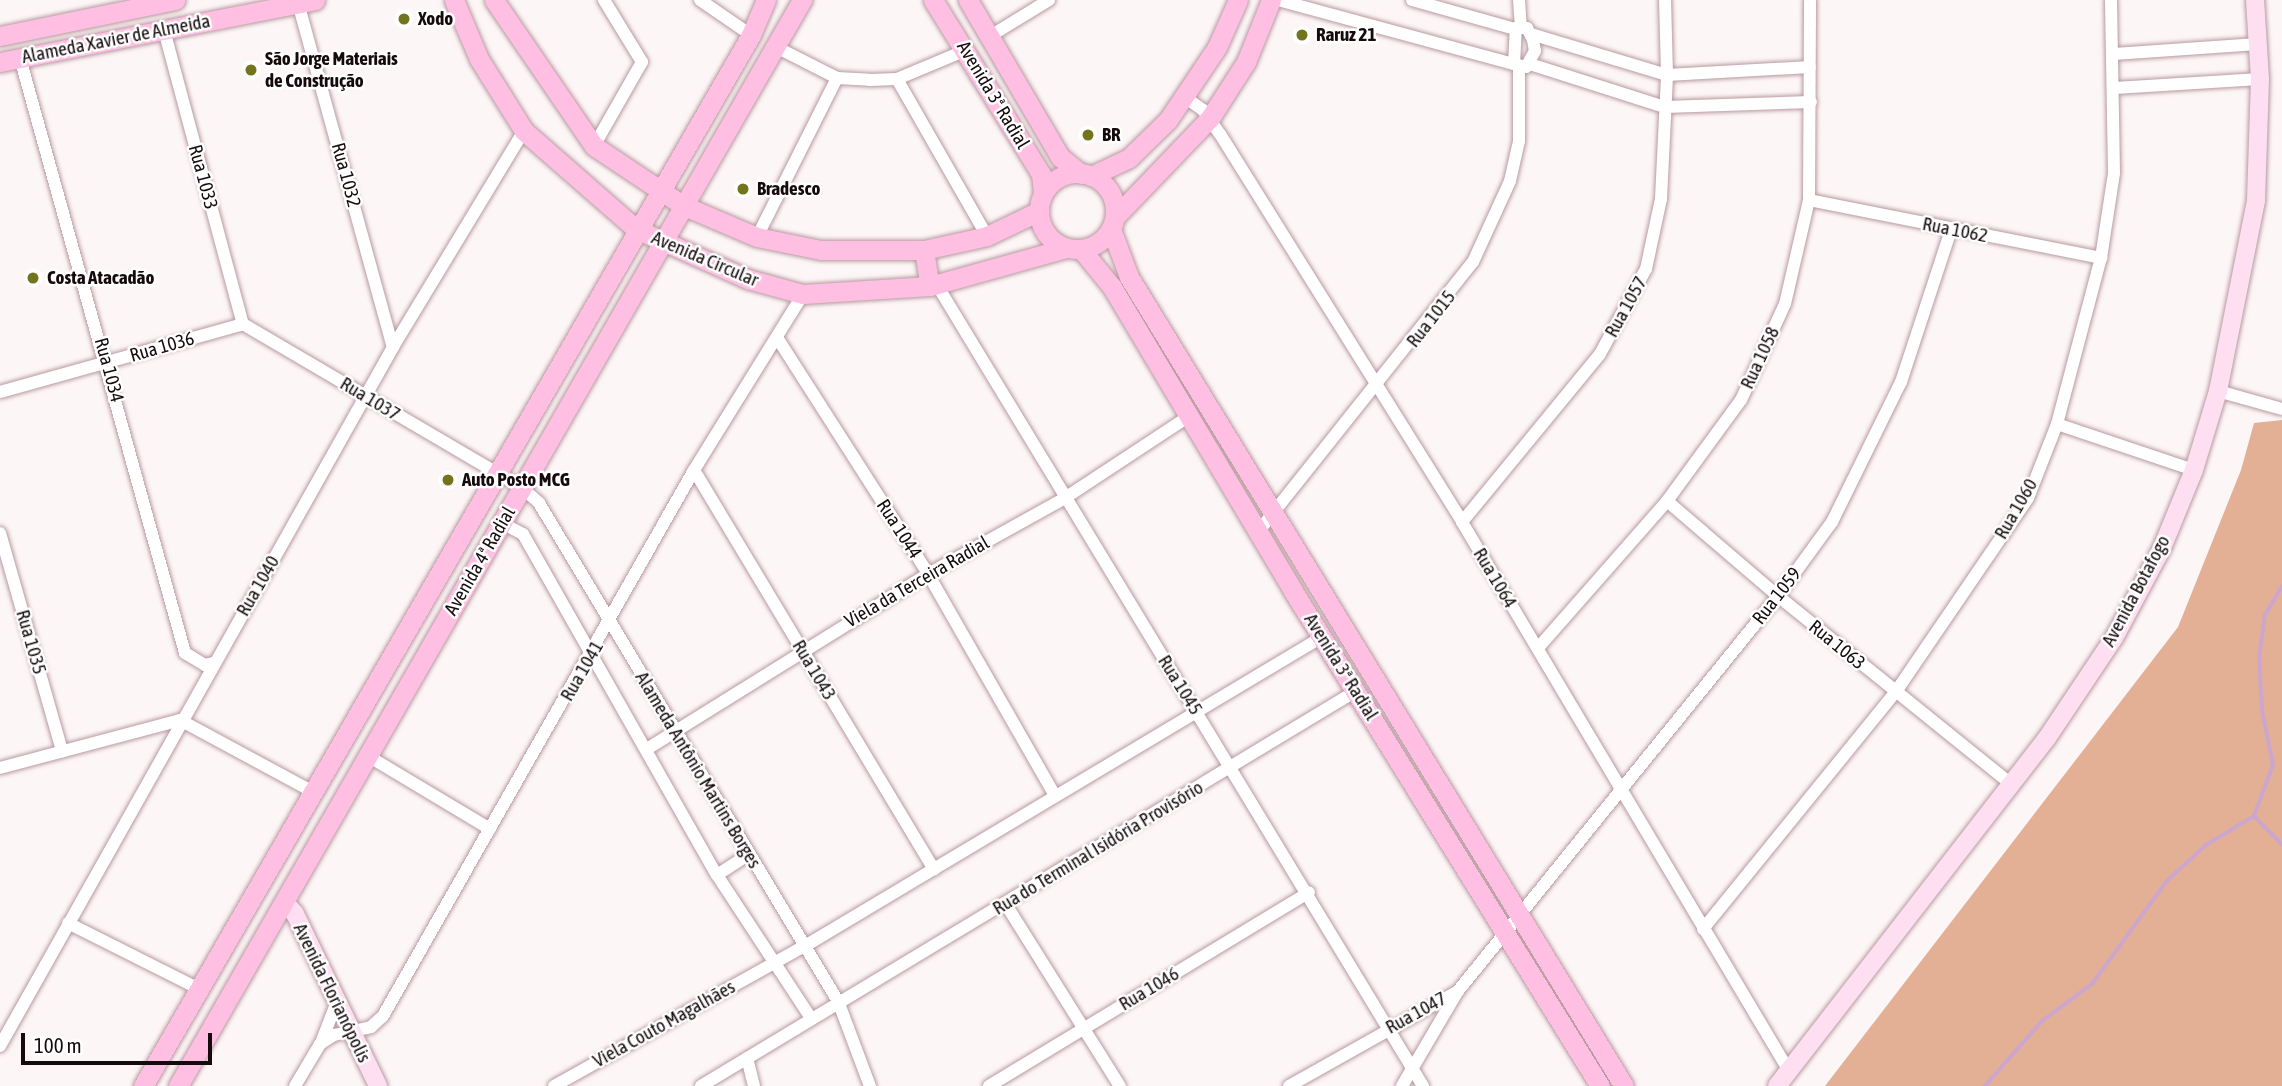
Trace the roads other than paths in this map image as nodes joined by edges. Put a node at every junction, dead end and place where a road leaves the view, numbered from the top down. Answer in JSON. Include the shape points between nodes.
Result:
{"nodes":[{"id":1,"x":174,"y":0,"type":"edge"},
{"id":2,"x":454,"y":0,"type":"edge"},
{"id":3,"x":494,"y":0,"type":"edge"},
{"id":4,"x":604,"y":0,"type":"edge"},
{"id":5,"x":700,"y":0,"type":"edge"},
{"id":6,"x":766,"y":0,"type":"edge"},
{"id":7,"x":802,"y":0,"type":"edge"},
{"id":8,"x":933,"y":0,"type":"edge"},
{"id":9,"x":968,"y":0,"type":"edge"},
{"id":10,"x":1049,"y":0,"type":"edge"},
{"id":11,"x":1238,"y":0,"type":"edge"},
{"id":12,"x":1271,"y":0,"type":"edge"},
{"id":13,"x":1278,"y":0,"type":"edge"},
{"id":14,"x":1412,"y":0,"type":"edge"},
{"id":15,"x":1519,"y":0,"type":"edge"},
{"id":16,"x":1665,"y":0,"type":"edge"},
{"id":17,"x":2111,"y":0,"type":"edge"},
{"id":18,"x":2255,"y":0,"type":"edge"},
{"id":19,"x":1813,"y":1,"type":"edge"},
{"id":20,"x":306,"y":2,"type":"edge"},
{"id":21,"x":144,"y":3,"type":"edge"},
{"id":22,"x":164,"y":30,"type":"junction"},
{"id":23,"x":1522,"y":30,"type":"junction"},
{"id":24,"x":751,"y":35,"type":"junction"},
{"id":25,"x":0,"y":36,"type":"edge"},
{"id":26,"x":987,"y":38,"type":"junction"},
{"id":27,"x":2258,"y":44,"type":"junction"},
{"id":28,"x":774,"y":46,"type":"junction"},
{"id":29,"x":966,"y":50,"type":"junction"},
{"id":30,"x":2114,"y":54,"type":"junction"},
{"id":31,"x":20,"y":58,"type":"junction"},
{"id":32,"x":0,"y":62,"type":"edge"},
{"id":33,"x":1521,"y":65,"type":"junction"},
{"id":34,"x":1810,"y":67,"type":"junction"},
{"id":35,"x":1667,"y":75,"type":"junction"},
{"id":36,"x":837,"y":78,"type":"junction"},
{"id":37,"x":897,"y":79,"type":"junction"},
{"id":38,"x":2260,"y":79,"type":"junction"},
{"id":39,"x":2116,"y":88,"type":"junction"},
{"id":40,"x":1186,"y":98,"type":"junction"},
{"id":41,"x":1811,"y":102,"type":"junction"},
{"id":42,"x":1665,"y":107,"type":"junction"},
{"id":43,"x":1210,"y":118,"type":"junction"},
{"id":44,"x":524,"y":131,"type":"junction"},
{"id":45,"x":594,"y":146,"type":"junction"},
{"id":46,"x":1086,"y":175,"type":"junction"},
{"id":47,"x":659,"y":191,"type":"junction"},
{"id":48,"x":1809,"y":200,"type":"junction"},
{"id":49,"x":1041,"y":203,"type":"junction"},
{"id":50,"x":682,"y":205,"type":"junction"},
{"id":51,"x":1113,"y":223,"type":"junction"},
{"id":52,"x":636,"y":229,"type":"junction"},
{"id":53,"x":1951,"y":230,"type":"junction"},
{"id":54,"x":987,"y":236,"type":"junction"},
{"id":55,"x":757,"y":237,"type":"junction"},
{"id":56,"x":659,"y":242,"type":"junction"},
{"id":57,"x":1073,"y":248,"type":"junction"},
{"id":58,"x":924,"y":250,"type":"junction"},
{"id":59,"x":2101,"y":258,"type":"junction"},
{"id":60,"x":934,"y":285,"type":"junction"},
{"id":61,"x":803,"y":294,"type":"junction"},
{"id":62,"x":243,"y":324,"type":"junction"},
{"id":63,"x":778,"y":340,"type":"junction"},
{"id":64,"x":393,"y":347,"type":"junction"},
{"id":65,"x":107,"y":362,"type":"junction"},
{"id":66,"x":1377,"y":388,"type":"junction"},
{"id":67,"x":2218,"y":391,"type":"junction"},
{"id":68,"x":0,"y":392,"type":"edge"},
{"id":69,"x":367,"y":397,"type":"junction"},
{"id":70,"x":2282,"y":409,"type":"edge"},
{"id":71,"x":1188,"y":417,"type":"junction"},
{"id":72,"x":2057,"y":424,"type":"junction"},
{"id":73,"x":694,"y":470,"type":"junction"},
{"id":74,"x":2194,"y":470,"type":"junction"},
{"id":75,"x":496,"y":476,"type":"junction"},
{"id":76,"x":522,"y":488,"type":"junction"},
{"id":77,"x":1065,"y":498,"type":"junction"},
{"id":78,"x":1667,"y":500,"type":"junction"},
{"id":79,"x":1273,"y":515,"type":"junction"},
{"id":80,"x":1462,"y":522,"type":"junction"},
{"id":81,"x":502,"y":523,"type":"junction"},
{"id":82,"x":1258,"y":532,"type":"junction"},
{"id":83,"x":0,"y":533,"type":"edge"},
{"id":84,"x":928,"y":574,"type":"junction"},
{"id":85,"x":1321,"y":591,"type":"junction"},
{"id":86,"x":1778,"y":597,"type":"junction"},
{"id":87,"x":610,"y":624,"type":"junction"},
{"id":88,"x":1322,"y":637,"type":"junction"},
{"id":89,"x":1538,"y":648,"type":"junction"},
{"id":90,"x":802,"y":650,"type":"junction"},
{"id":91,"x":591,"y":657,"type":"junction"},
{"id":92,"x":213,"y":663,"type":"junction"},
{"id":93,"x":1356,"y":691,"type":"junction"},
{"id":94,"x":1895,"y":693,"type":"junction"},
{"id":95,"x":1197,"y":712,"type":"junction"},
{"id":96,"x":180,"y":720,"type":"junction"},
{"id":97,"x":676,"y":730,"type":"junction"},
{"id":98,"x":647,"y":749,"type":"junction"},
{"id":99,"x":62,"y":751,"type":"junction"},
{"id":100,"x":368,"y":756,"type":"junction"},
{"id":101,"x":1233,"y":767,"type":"junction"},
{"id":102,"x":0,"y":768,"type":"edge"},
{"id":103,"x":2011,"y":783,"type":"junction"},
{"id":104,"x":1621,"y":786,"type":"junction"},
{"id":105,"x":313,"y":792,"type":"junction"},
{"id":106,"x":1055,"y":796,"type":"junction"},
{"id":107,"x":1451,"y":809,"type":"junction"},
{"id":108,"x":490,"y":829,"type":"junction"},
{"id":109,"x":749,"y":854,"type":"junction"},
{"id":110,"x":934,"y":870,"type":"junction"},
{"id":111,"x":717,"y":875,"type":"junction"},
{"id":112,"x":1308,"y":892,"type":"junction"},
{"id":113,"x":284,"y":902,"type":"junction"},
{"id":114,"x":1005,"y":903,"type":"junction"},
{"id":115,"x":1519,"y":912,"type":"junction"},
{"id":116,"x":68,"y":923,"type":"junction"},
{"id":117,"x":1703,"y":929,"type":"junction"},
{"id":118,"x":1504,"y":930,"type":"junction"},
{"id":119,"x":803,"y":947,"type":"junction"},
{"id":120,"x":773,"y":962,"type":"junction"},
{"id":121,"x":199,"y":989,"type":"junction"},
{"id":122,"x":1458,"y":991,"type":"junction"},
{"id":123,"x":838,"y":1001,"type":"junction"},
{"id":124,"x":336,"y":1004,"type":"junction"},
{"id":125,"x":811,"y":1018,"type":"junction"},
{"id":126,"x":1084,"y":1028,"type":"junction"},
{"id":127,"x":1388,"y":1028,"type":"junction"},
{"id":128,"x":349,"y":1031,"type":"junction"},
{"id":129,"x":320,"y":1044,"type":"junction"},
{"id":130,"x":0,"y":1046,"type":"edge"},
{"id":131,"x":747,"y":1058,"type":"junction"},
{"id":132,"x":1412,"y":1068,"type":"junction"},
{"id":133,"x":1789,"y":1071,"type":"junction"},
{"id":134,"x":143,"y":1086,"type":"edge"},
{"id":135,"x":178,"y":1086,"type":"edge"},
{"id":136,"x":295,"y":1086,"type":"edge"},
{"id":137,"x":378,"y":1086,"type":"edge"},
{"id":138,"x":554,"y":1086,"type":"edge"},
{"id":139,"x":701,"y":1086,"type":"edge"},
{"id":140,"x":754,"y":1086,"type":"edge"},
{"id":141,"x":870,"y":1086,"type":"edge"},
{"id":142,"x":989,"y":1086,"type":"edge"},
{"id":143,"x":1120,"y":1086,"type":"edge"},
{"id":144,"x":1289,"y":1086,"type":"edge"},
{"id":145,"x":1402,"y":1086,"type":"edge"},
{"id":146,"x":1423,"y":1086,"type":"edge"},
{"id":147,"x":1600,"y":1086,"type":"edge"},
{"id":148,"x":1624,"y":1086,"type":"edge"},
{"id":149,"x":1777,"y":1086,"type":"edge"}],
"edges":[{"from":1,"to":21,"type":"main road","name":"Alameda Xavier de Almeida"},
{"from":2,"to":44,"type":"main road","name":"Avenida Circular","via":[[480,59]]},
{"from":3,"to":45,"type":"main road","name":"Avenida Circular"},
{"from":4,"to":45,"type":"street","via":[[642,62]]},
{"from":5,"to":24,"type":"street"},
{"from":6,"to":24,"type":"main road","name":"Avenida 4ª Radial"},
{"from":7,"to":28,"type":"main road","name":"Avenida 4ª Radial"},
{"from":8,"to":29,"type":"main road","name":"Avenida 3ª Radial"},
{"from":9,"to":26,"type":"main road","name":"Avenida 3ª Radial"},
{"from":10,"to":26,"type":"street"},
{"from":11,"to":40,"type":"main road"},
{"from":12,"to":43,"type":"main road","via":[[1246,62]]},
{"from":13,"to":33,"type":"street"},
{"from":14,"to":23,"type":"street"},
{"from":15,"to":23,"type":"street"},
{"from":16,"to":35,"type":"street","name":"Rua 1057"},
{"from":17,"to":30,"type":"street","name":"Rua 1060"},
{"from":18,"to":27,"type":"street","name":"Avenida Botafogo"},
{"from":19,"to":34,"type":"street","name":"Rua 1058"},
{"from":20,"to":22,"type":"main road","name":"Alameda Xavier de Almeida"},
{"from":20,"to":64,"type":"street","name":"Rua 1032"},
{"from":21,"to":25,"type":"main road","name":"Alameda Xavier de Almeida"},
{"from":22,"to":31,"type":"main road","name":"Alameda Xavier de Almeida"},
{"from":22,"to":62,"type":"street","name":"Rua 1033"},
{"from":23,"to":33,"type":"street"},
{"from":23,"to":33,"type":"street","via":[[1535,51]]},
{"from":23,"to":35,"type":"street"},
{"from":24,"to":47,"type":"main road","name":"Avenida 4ª Radial"},
{"from":26,"to":46,"type":"main road","name":"Avenida 3ª Radial","via":[[1059,158]]},
{"from":27,"to":30,"type":"street"},
{"from":27,"to":38,"type":"street","name":"Avenida Botafogo"},
{"from":28,"to":36,"type":"street"},
{"from":28,"to":50,"type":"main road","name":"Avenida 4ª Radial"},
{"from":29,"to":37,"type":"street"},
{"from":29,"to":49,"type":"main road","name":"Avenida 3ª Radial","via":[[1041,174]]},
{"from":30,"to":39,"type":"street","name":"Rua 1060"},
{"from":31,"to":32,"type":"main road","name":"Alameda Xavier de Almeida"},
{"from":31,"to":65,"type":"street","name":"Rua 1034"},
{"from":33,"to":42,"type":"street"},
{"from":33,"to":66,"type":"street","name":"Rua 1015","via":[[1519,141],[1494,225],[1450,296]]},
{"from":34,"to":35,"type":"street"},
{"from":34,"to":41,"type":"street","name":"Rua 1058"},
{"from":35,"to":42,"type":"street","name":"Rua 1057"},
{"from":36,"to":37,"type":"street"},
{"from":36,"to":55,"type":"street"},
{"from":37,"to":54,"type":"street"},
{"from":38,"to":39,"type":"street"},
{"from":38,"to":67,"type":"street","name":"Avenida Botafogo","via":[[2256,200]]},
{"from":39,"to":59,"type":"street","name":"Rua 1060","via":[[2114,173]]},
{"from":40,"to":43,"type":"street","name":"Rua 1064"},
{"from":40,"to":46,"type":"main road","via":[[1129,158]]},
{"from":41,"to":42,"type":"street"},
{"from":41,"to":48,"type":"street","name":"Rua 1058"},
{"from":42,"to":80,"type":"street","name":"Rua 1057","via":[[1661,199],[1646,269],[1600,354]]},
{"from":43,"to":51,"type":"main road"},
{"from":43,"to":66,"type":"street","name":"Rua 1064"},
{"from":44,"to":52,"type":"main road","name":"Avenida Circular"},
{"from":44,"to":64,"type":"street","name":"Rua 1040"},
{"from":45,"to":47,"type":"main road","name":"Avenida Circular"},
{"from":46,"to":49,"type":"main road","via":[[1059,178]]},
{"from":46,"to":51,"type":"main road","via":[[1110,191]]},
{"from":47,"to":50,"type":"main road","name":"Avenida Circular"},
{"from":47,"to":52,"type":"main road","name":"Avenida 4ª Radial"},
{"from":48,"to":53,"type":"street","name":"Rua 1062"},
{"from":48,"to":78,"type":"street","name":"Rua 1058","via":[[1785,304],[1741,400]]},
{"from":49,"to":54,"type":"main road","name":"Avenida Circular"},
{"from":49,"to":57,"type":"main road","via":[[1045,233]]},
{"from":50,"to":55,"type":"main road","name":"Avenida Circular"},
{"from":50,"to":56,"type":"main road","name":"Avenida 4ª Radial"},
{"from":51,"to":57,"type":"main road","via":[[1103,239]]},
{"from":51,"to":79,"type":"main road","name":"Avenida 3ª Radial","via":[[1129,277]]},
{"from":52,"to":56,"type":"main road","name":"Avenida Circular"},
{"from":52,"to":75,"type":"main road","name":"Avenida 4ª Radial"},
{"from":53,"to":59,"type":"street","name":"Rua 1062"},
{"from":53,"to":86,"type":"street","name":"Rua 1059","via":[[1901,382],[1832,522]]},
{"from":54,"to":58,"type":"main road","name":"Avenida Circular"},
{"from":55,"to":58,"type":"main road","name":"Avenida Circular","via":[[821,250]]},
{"from":56,"to":61,"type":"main road","name":"Avenida Circular","via":[[748,279]]},
{"from":56,"to":76,"type":"main road","name":"Avenida 4ª Radial"},
{"from":57,"to":60,"type":"main road","name":"Avenida Circular"},
{"from":57,"to":71,"type":"main road","name":"Avenida 3ª Radial","via":[[1112,287]]},
{"from":58,"to":60,"type":"main road"},
{"from":59,"to":72,"type":"street","name":"Rua 1060"},
{"from":60,"to":61,"type":"main road","name":"Avenida Circular"},
{"from":60,"to":77,"type":"street","name":"Rua 1045"},
{"from":61,"to":63,"type":"street","name":"Rua 1041"},
{"from":62,"to":65,"type":"street","name":"Rua 1036"},
{"from":62,"to":69,"type":"street","name":"Rua 1037"},
{"from":63,"to":73,"type":"street","name":"Rua 1041"},
{"from":63,"to":84,"type":"street","name":"Rua 1044"},
{"from":64,"to":69,"type":"street","name":"Rua 1040"},
{"from":65,"to":68,"type":"street","name":"Rua 1036"},
{"from":65,"to":92,"type":"street","name":"Rua 1034","via":[[185,653],[205,665]]},
{"from":66,"to":79,"type":"street","name":"Rua 1015"},
{"from":66,"to":80,"type":"street","name":"Rua 1064"},
{"from":67,"to":70,"type":"street"},
{"from":67,"to":74,"type":"street","name":"Avenida Botafogo"},
{"from":69,"to":75,"type":"street","name":"Rua 1037"},
{"from":69,"to":92,"type":"street","name":"Rua 1040"},
{"from":71,"to":77,"type":"street","name":"Viela da Terceira Radial"},
{"from":71,"to":82,"type":"main road","name":"Avenida 3ª Radial"},
{"from":72,"to":74,"type":"street"},
{"from":72,"to":94,"type":"street","name":"Rua 1060","via":[[2028,498]]},
{"from":73,"to":87,"type":"street","name":"Rua 1041"},
{"from":73,"to":90,"type":"street","name":"Rua 1043"},
{"from":74,"to":103,"type":"street","name":"Avenida Botafogo","via":[[2162,548],[2114,638]]},
{"from":75,"to":76,"type":"street","name":"Alameda Antônio Martins Borges"},
{"from":75,"to":105,"type":"main road","name":"Avenida 4ª Radial"},
{"from":76,"to":81,"type":"main road","name":"Avenida 4ª Radial"},
{"from":76,"to":87,"type":"street","name":"Alameda Antônio Martins Borges","via":[[539,503]]},
{"from":77,"to":84,"type":"street","name":"Viela da Terceira Radial"},
{"from":77,"to":95,"type":"street","name":"Rua 1045"},
{"from":78,"to":86,"type":"street","name":"Rua 1063"},
{"from":78,"to":89,"type":"street","name":"Rua 1058"},
{"from":79,"to":82,"type":"street","name":"Rua 1015"},
{"from":79,"to":85,"type":"main road","name":"Avenida 3ª Radial"},
{"from":80,"to":89,"type":"street","name":"Rua 1064"},
{"from":81,"to":91,"type":"street","name":"Alameda Antônio Martins Borges","via":[[523,534]]},
{"from":81,"to":100,"type":"main road","name":"Avenida 4ª Radial"},
{"from":82,"to":88,"type":"main road","name":"Avenida 3ª Radial"},
{"from":83,"to":99,"type":"street","name":"Rua 1035"},
{"from":84,"to":90,"type":"street","name":"Viela da Terceira Radial"},
{"from":84,"to":106,"type":"street","name":"Rua 1044"},
{"from":85,"to":88,"type":"main road","via":[[1330,623]]},
{"from":85,"to":107,"type":"main road","name":"Avenida 3ª Radial"},
{"from":86,"to":94,"type":"street","name":"Rua 1063"},
{"from":86,"to":104,"type":"street","name":"Rua 1059"},
{"from":87,"to":91,"type":"street","name":"Rua 1041"},
{"from":87,"to":97,"type":"street","name":"Alameda Antônio Martins Borges"},
{"from":88,"to":93,"type":"main road","name":"Avenida 3ª Radial"},
{"from":88,"to":95,"type":"street"},
{"from":89,"to":104,"type":"street","name":"Rua 1064"},
{"from":90,"to":97,"type":"street","name":"Viela da Terceira Radial"},
{"from":90,"to":110,"type":"street","name":"Rua 1043"},
{"from":91,"to":98,"type":"street","name":"Alameda Antônio Martins Borges"},
{"from":91,"to":108,"type":"street","name":"Rua 1041"},
{"from":92,"to":96,"type":"street","name":"Rua 1040"},
{"from":93,"to":101,"type":"street","name":"Rua do Terminal Isidória Provisório"},
{"from":93,"to":107,"type":"main road","via":[[1372,693],[1436,796]]},
{"from":93,"to":118,"type":"main road","name":"Avenida 3ª Radial"},
{"from":94,"to":103,"type":"street","name":"Rua 1063"},
{"from":94,"to":117,"type":"street","name":"Rua 1060"},
{"from":95,"to":101,"type":"street","name":"Rua 1045"},
{"from":95,"to":106,"type":"street"},
{"from":96,"to":99,"type":"street"},
{"from":96,"to":105,"type":"street"},
{"from":96,"to":116,"type":"street","name":"Rua 1040"},
{"from":97,"to":98,"type":"street","name":"Viela da Terceira Radial"},
{"from":97,"to":109,"type":"street","name":"Alameda Antônio Martins Borges"},
{"from":98,"to":111,"type":"street","name":"Alameda Antônio Martins Borges"},
{"from":99,"to":102,"type":"street"},
{"from":100,"to":108,"type":"street"},
{"from":100,"to":113,"type":"main road","name":"Avenida 4ª Radial"},
{"from":101,"to":112,"type":"street","name":"Rua 1045"},
{"from":101,"to":114,"type":"street","name":"Rua do Terminal Isidória Provisório"},
{"from":103,"to":133,"type":"street","name":"Avenida Botafogo"},
{"from":104,"to":115,"type":"street","name":"Rua 1059"},
{"from":104,"to":117,"type":"street","name":"Rua 1064"},
{"from":105,"to":121,"type":"main road","name":"Avenida 4ª Radial"},
{"from":106,"to":110,"type":"street"},
{"from":107,"to":115,"type":"main road"},
{"from":108,"to":128,"type":"street","name":"Rua 1041","via":[[383,1016],[371,1027]]},
{"from":109,"to":111,"type":"street"},
{"from":109,"to":119,"type":"street","name":"Alameda Antônio Martins Borges"},
{"from":110,"to":119,"type":"street"},
{"from":111,"to":120,"type":"street","name":"Alameda Antônio Martins Borges"},
{"from":112,"to":126,"type":"street","name":"Rua 1046"},
{"from":112,"to":127,"type":"street","name":"Rua 1045"},
{"from":113,"to":124,"type":"street","name":"Avenida Florianópolis","via":[[295,914]]},
{"from":113,"to":135,"type":"main road","name":"Avenida 4ª Radial"},
{"from":114,"to":123,"type":"street","name":"Rua do Terminal Isidória Provisório"},
{"from":114,"to":126,"type":"street"},
{"from":115,"to":118,"type":"street","name":"Rua 1047"},
{"from":115,"to":148,"type":"main road"},
{"from":116,"to":121,"type":"street"},
{"from":116,"to":130,"type":"street","name":"Rua 1040"},
{"from":117,"to":133,"type":"street","name":"Rua 1064"},
{"from":118,"to":122,"type":"street","name":"Rua 1047"},
{"from":118,"to":147,"type":"main road","name":"Avenida 3ª Radial"},
{"from":119,"to":120,"type":"street"},
{"from":119,"to":123,"type":"street","name":"Alameda Antônio Martins Borges"},
{"from":120,"to":125,"type":"street","name":"Alameda Antônio Martins Borges"},
{"from":120,"to":138,"type":"street","name":"Viela Couto Magalhães"},
{"from":121,"to":134,"type":"main road","name":"Avenida 4ª Radial"},
{"from":122,"to":127,"type":"street","name":"Rua 1047"},
{"from":122,"to":132,"type":"street"},
{"from":123,"to":125,"type":"street","name":"Rua do Terminal Isidória Provisório"},
{"from":123,"to":141,"type":"street","name":"Alameda Antônio Martins Borges"},
{"from":124,"to":128,"type":"street","name":"Avenida Florianópolis"},
{"from":124,"to":129,"type":"street"},
{"from":125,"to":131,"type":"street","name":"Rua do Terminal Isidória Provisório"},
{"from":126,"to":142,"type":"street","name":"Rua 1046"},
{"from":126,"to":143,"type":"street"},
{"from":127,"to":132,"type":"street","name":"Rua 1045"},
{"from":127,"to":144,"type":"street","name":"Rua 1047"},
{"from":128,"to":129,"type":"street","name":"Rua 1041"},
{"from":128,"to":137,"type":"street","name":"Avenida Florianópolis"},
{"from":129,"to":136,"type":"street"},
{"from":131,"to":139,"type":"street","name":"Rua do Terminal Isidória Provisório"},
{"from":131,"to":140,"type":"street"},
{"from":132,"to":145,"type":"street"},
{"from":132,"to":146,"type":"street","name":"Rua 1045"},
{"from":133,"to":149,"type":"street","name":"Avenida Botafogo"}]}
